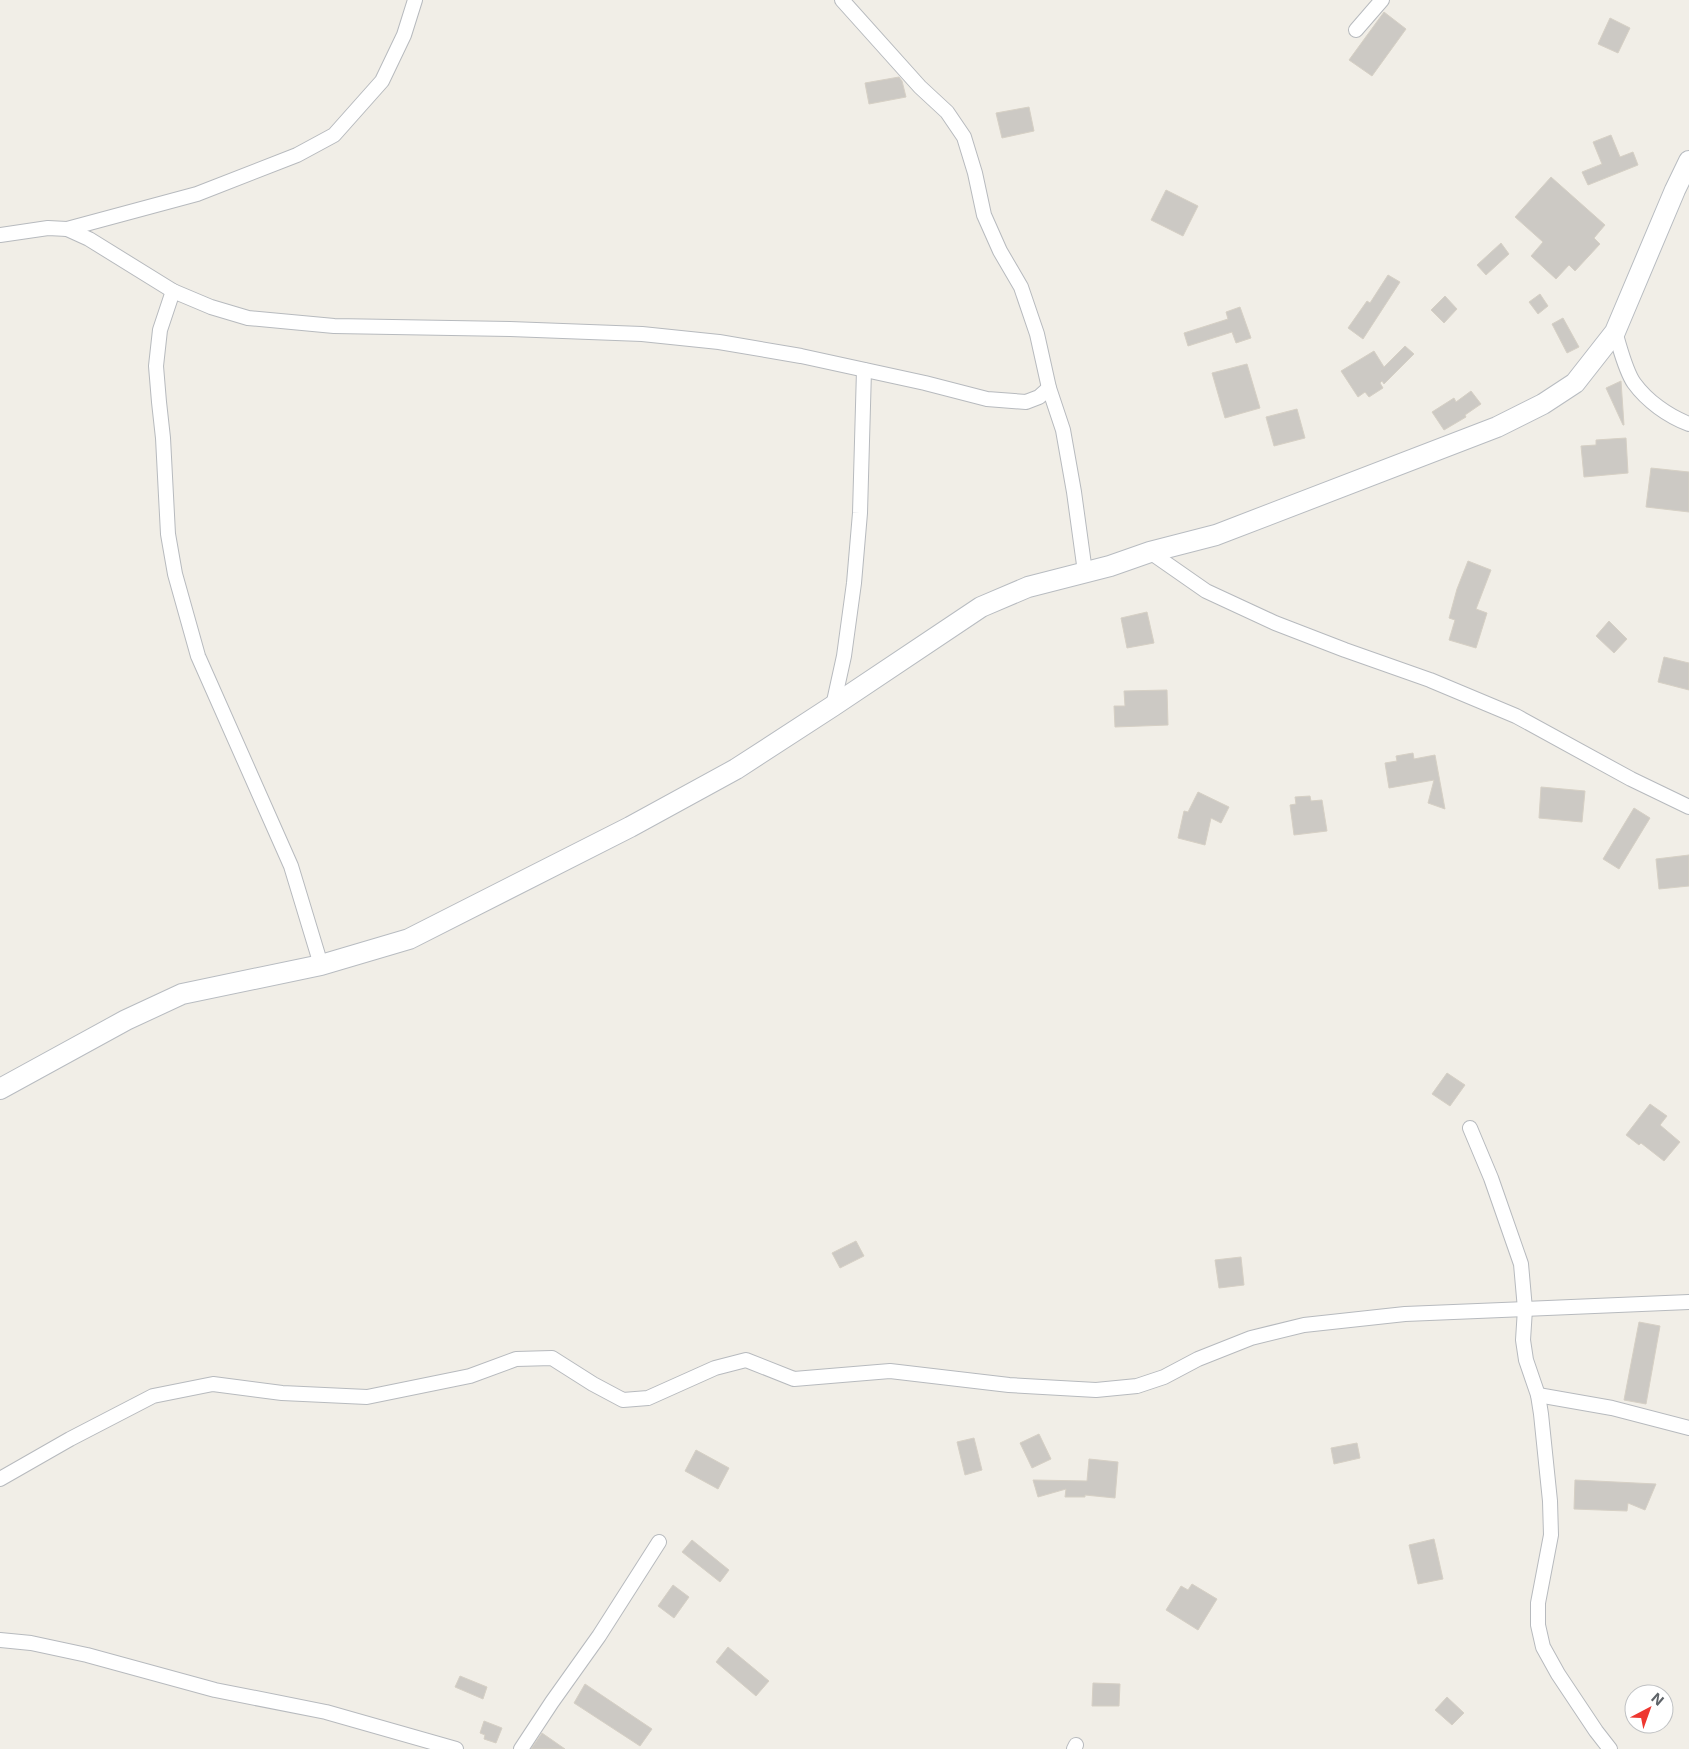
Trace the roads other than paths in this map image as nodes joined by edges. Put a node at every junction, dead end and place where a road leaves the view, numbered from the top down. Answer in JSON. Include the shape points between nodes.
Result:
{"nodes":[{"id":1,"x":415,"y":0,"type":"edge"},
{"id":2,"x":842,"y":0,"type":"edge"},
{"id":3,"x":1382,"y":0,"type":"edge"},
{"id":4,"x":1356,"y":30,"type":"dead end"},
{"id":5,"x":1689,"y":161,"type":"edge"},
{"id":6,"x":67,"y":230,"type":"junction"},
{"id":7,"x":0,"y":235,"type":"edge"},
{"id":8,"x":173,"y":291,"type":"junction"},
{"id":9,"x":1615,"y":332,"type":"junction"},
{"id":10,"x":864,"y":370,"type":"junction"},
{"id":11,"x":1049,"y":388,"type":"junction"},
{"id":12,"x":1689,"y":424,"type":"edge"},
{"id":13,"x":1150,"y":552,"type":"junction"},
{"id":14,"x":1084,"y":572,"type":"junction"},
{"id":15,"x":833,"y":706,"type":"junction"},
{"id":16,"x":1689,"y":807,"type":"edge"},
{"id":17,"x":321,"y":965,"type":"junction"},
{"id":18,"x":0,"y":1089,"type":"edge"},
{"id":19,"x":1470,"y":1128,"type":"dead end"},
{"id":20,"x":1689,"y":1302,"type":"edge"},
{"id":21,"x":1525,"y":1309,"type":"junction"},
{"id":22,"x":1538,"y":1395,"type":"junction"},
{"id":23,"x":1689,"y":1428,"type":"edge"},
{"id":24,"x":0,"y":1478,"type":"edge"},
{"id":25,"x":659,"y":1542,"type":"dead end"},
{"id":26,"x":0,"y":1640,"type":"edge"},
{"id":27,"x":456,"y":1749,"type":"edge"},
{"id":28,"x":521,"y":1749,"type":"edge"},
{"id":29,"x":1610,"y":1749,"type":"edge"}],
"edges":[{"from":1,"to":6,"type":"street","via":[[404,35],[382,81],[334,135],[297,154],[196,194]]},
{"from":2,"to":11,"type":"street","via":[[920,87],[947,112],[964,137],[984,216],[1021,287]]},
{"from":3,"to":4,"type":"street"},
{"from":5,"to":9,"type":"main road"},
{"from":6,"to":7,"type":"street","via":[[48,228]]},
{"from":6,"to":8,"type":"street","via":[[89,239]]},
{"from":8,"to":10,"type":"street","via":[[248,318],[334,326],[642,334],[719,342]]},
{"from":8,"to":17,"type":"street","via":[[160,330],[156,366],[168,534],[176,574],[198,656],[291,866]]},
{"from":9,"to":12,"type":"street","via":[[1633,382],[1672,418]]},
{"from":9,"to":13,"type":"main road","via":[[1575,382],[1543,404],[1497,427],[1216,535]]},
{"from":10,"to":11,"type":"street","via":[[987,399],[1026,402]]},
{"from":10,"to":15,"type":"street","via":[[860,513],[844,656]]},
{"from":11,"to":14,"type":"street","via":[[1063,430]]},
{"from":13,"to":14,"type":"main road"},
{"from":13,"to":16,"type":"street","via":[[1206,591],[1275,623],[1430,680],[1516,716],[1630,779]]},
{"from":14,"to":15,"type":"main road","via":[[1028,587],[980,607]]},
{"from":15,"to":17,"type":"main road","via":[[736,769],[630,828],[409,939]]},
{"from":17,"to":18,"type":"main road","via":[[182,994],[126,1020]]},
{"from":19,"to":21,"type":"street","via":[[1521,1264]]},
{"from":20,"to":21,"type":"street"},
{"from":21,"to":22,"type":"street","via":[[1523,1340],[1526,1360]]},
{"from":21,"to":24,"type":"street","via":[[1405,1314],[1304,1325],[1251,1338],[1137,1386],[1096,1390],[1009,1385],[890,1371],[794,1379],[746,1360],[715,1368],[648,1398],[623,1400],[552,1358],[516,1359],[470,1376],[367,1397],[282,1393],[212,1384],[153,1396]]},
{"from":22,"to":23,"type":"street","via":[[1612,1408]]},
{"from":22,"to":29,"type":"street","via":[[1551,1535],[1538,1603],[1538,1625],[1543,1647],[1558,1674]]},
{"from":25,"to":28,"type":"street"},
{"from":26,"to":27,"type":"street","via":[[87,1655],[215,1690],[326,1712]]}]}
